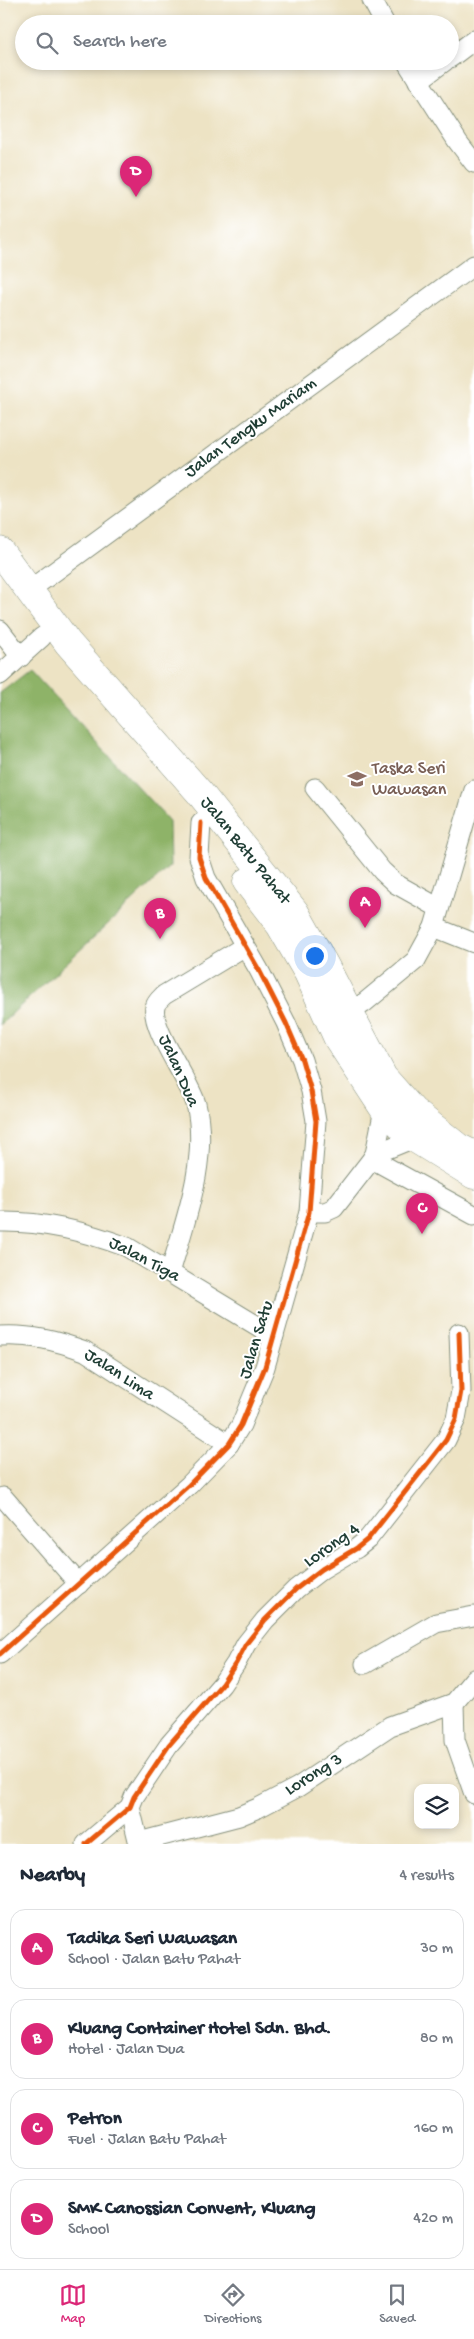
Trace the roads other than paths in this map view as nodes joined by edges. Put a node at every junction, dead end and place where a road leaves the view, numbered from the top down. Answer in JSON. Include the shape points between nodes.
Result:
{"nodes":[{"id":1,"x":372,"y":0,"type":"edge"},
{"id":2,"x":381,"y":15,"type":"edge"},
{"id":3,"x":474,"y":40,"type":"edge"},
{"id":4,"x":459,"y":51,"type":"edge"},
{"id":5,"x":411,"y":70,"type":"edge"},
{"id":6,"x":433,"y":70,"type":"edge"},
{"id":7,"x":418,"y":81,"type":"junction"},
{"id":8,"x":474,"y":163,"type":"edge"},
{"id":9,"x":474,"y":265,"type":"edge"},
{"id":10,"x":0,"y":551,"type":"edge"},
{"id":11,"x":0,"y":580,"type":"edge"},
{"id":12,"x":28,"y":591,"type":"junction"},
{"id":13,"x":0,"y":630,"type":"edge"},
{"id":14,"x":42,"y":637,"type":"junction"},
{"id":15,"x":21,"y":657,"type":"junction"},
{"id":16,"x":0,"y":675,"type":"edge"},
{"id":17,"x":315,"y":788,"type":"dead end"},
{"id":18,"x":474,"y":790,"type":"edge"},
{"id":19,"x":201,"y":823,"type":"junction"},
{"id":20,"x":439,"y":908,"type":"junction"},
{"id":21,"x":434,"y":927,"type":"junction"},
{"id":22,"x":474,"y":943,"type":"edge"},
{"id":23,"x":245,"y":946,"type":"junction"},
{"id":24,"x":348,"y":1013,"type":"junction"},
{"id":25,"x":384,"y":1109,"type":"junction"},
{"id":26,"x":414,"y":1138,"type":"junction"},
{"id":27,"x":474,"y":1155,"type":"edge"},
{"id":28,"x":373,"y":1156,"type":"junction"},
{"id":29,"x":474,"y":1176,"type":"edge"},
{"id":30,"x":309,"y":1212,"type":"junction"},
{"id":31,"x":474,"y":1215,"type":"edge"},
{"id":32,"x":0,"y":1222,"type":"edge"},
{"id":33,"x":170,"y":1273,"type":"junction"},
{"id":34,"x":459,"y":1333,"type":"dead end"},
{"id":35,"x":0,"y":1336,"type":"edge"},
{"id":36,"x":274,"y":1336,"type":"junction"},
{"id":37,"x":229,"y":1444,"type":"junction"},
{"id":38,"x":6,"y":1494,"type":"edge"},
{"id":39,"x":79,"y":1584,"type":"junction"},
{"id":40,"x":474,"y":1616,"type":"edge"},
{"id":41,"x":0,"y":1654,"type":"edge"},
{"id":42,"x":365,"y":1664,"type":"dead end"},
{"id":43,"x":474,"y":1678,"type":"edge"},
{"id":44,"x":454,"y":1703,"type":"junction"},
{"id":45,"x":474,"y":1794,"type":"edge"},
{"id":46,"x":130,"y":1807,"type":"junction"},
{"id":47,"x":139,"y":1843,"type":"edge"},
{"id":48,"x":86,"y":1844,"type":"edge"}],
"edges":[{"from":1,"to":2,"type":"street"},
{"from":3,"to":4,"type":"street"},
{"from":5,"to":7,"type":"street"},
{"from":6,"to":7,"type":"street"},
{"from":7,"to":8,"type":"street"},
{"from":9,"to":12,"type":"street","name":"Jalan Tengku Mariam"},
{"from":10,"to":12,"type":"highway","name":"Jalan Batu Pahat"},
{"from":11,"to":14,"type":"highway","name":"Jalan Batu Pahat"},
{"from":12,"to":24,"type":"highway","name":"Jalan Batu Pahat","via":[[68,643],[199,792],[295,912]]},
{"from":13,"to":15,"type":"street"},
{"from":14,"to":15,"type":"street"},
{"from":14,"to":19,"type":"highway","name":"Jalan Batu Pahat"},
{"from":15,"to":16,"type":"street"},
{"from":17,"to":20,"type":"street","via":[[396,884]]},
{"from":18,"to":20,"type":"street"},
{"from":19,"to":23,"type":"street","name":"Jalan Satu","via":[[199,857],[204,871]]},
{"from":19,"to":25,"type":"highway","name":"Jalan Batu Pahat","via":[[280,925],[308,973],[338,1039]]},
{"from":20,"to":21,"type":"street"},
{"from":21,"to":22,"type":"street"},
{"from":21,"to":24,"type":"street","via":[[416,960]]},
{"from":23,"to":30,"type":"street","name":"Jalan Satu","via":[[286,1023],[311,1092],[316,1120]]},
{"from":23,"to":33,"type":"street","name":"Jalan Dua","via":[[164,994],[155,1005],[154,1018],[186,1080],[200,1122],[197,1169]]},
{"from":24,"to":27,"type":"highway","name":"Jalan Batu Pahat","via":[[383,1077],[413,1111],[458,1147]]},
{"from":25,"to":26,"type":"highway","name":"Jalan Batu Pahat"},
{"from":25,"to":28,"type":"street"},
{"from":26,"to":28,"type":"street"},
{"from":26,"to":29,"type":"highway","name":"Jalan Batu Pahat"},
{"from":28,"to":30,"type":"street","via":[[334,1208],[325,1212]]},
{"from":28,"to":31,"type":"street"},
{"from":30,"to":36,"type":"street","name":"Jalan Satu"},
{"from":32,"to":33,"type":"street","name":"Jalan Tiga","via":[[51,1225],[104,1238]]},
{"from":33,"to":36,"type":"street","name":"Jalan Tiga"},
{"from":34,"to":46,"type":"street","name":"Lorong 4","via":[[461,1391],[456,1419],[446,1440],[368,1539],[296,1589],[265,1620],[222,1684],[169,1745]]},
{"from":35,"to":37,"type":"street","name":"Jalan Lima","via":[[34,1337],[62,1342],[85,1351]]},
{"from":36,"to":37,"type":"street","name":"Jalan Satu","via":[[255,1392]]},
{"from":37,"to":39,"type":"street","name":"Jalan Satu","via":[[189,1485]]},
{"from":38,"to":39,"type":"street"},
{"from":39,"to":41,"type":"street","name":"Jalan Satu"},
{"from":40,"to":42,"type":"street","via":[[436,1623]]},
{"from":43,"to":44,"type":"street"},
{"from":44,"to":45,"type":"street","via":[[455,1740]]},
{"from":44,"to":47,"type":"street","name":"Lorong 3","via":[[390,1726],[311,1780],[258,1808]]},
{"from":46,"to":47,"type":"street"},
{"from":46,"to":48,"type":"street"}]}
